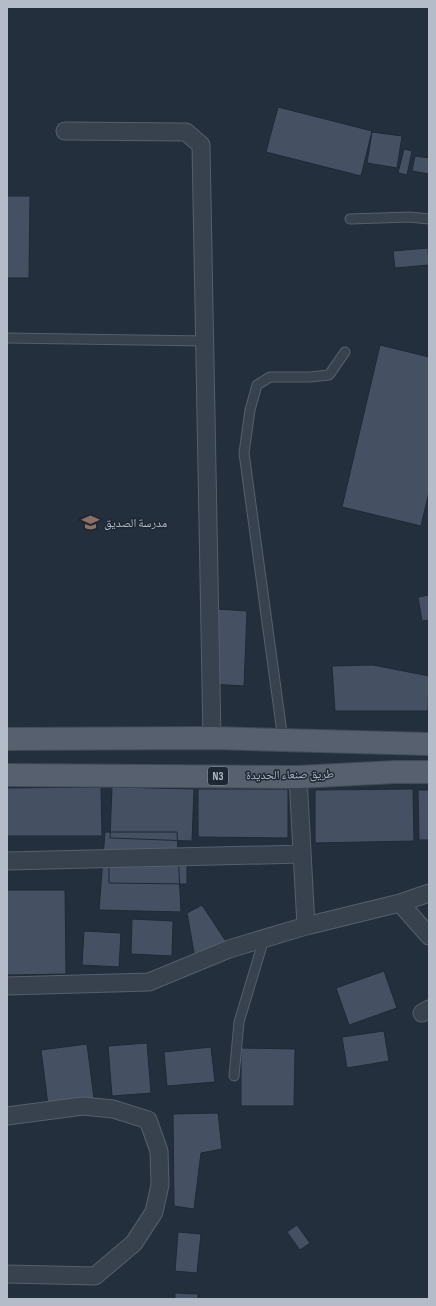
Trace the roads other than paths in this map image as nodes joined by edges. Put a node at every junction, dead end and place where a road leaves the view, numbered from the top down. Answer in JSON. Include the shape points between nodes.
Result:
{"nodes":[{"id":1,"x":65,"y":131,"type":"dead end"},
{"id":2,"x":350,"y":219,"type":"dead end"},
{"id":3,"x":429,"y":220,"type":"edge"},
{"id":4,"x":7,"y":338,"type":"edge"},
{"id":5,"x":205,"y":341,"type":"junction"},
{"id":6,"x":345,"y":352,"type":"dead end"},
{"id":7,"x":212,"y":738,"type":"junction"},
{"id":8,"x":7,"y":740,"type":"edge"},
{"id":9,"x":283,"y":740,"type":"junction"},
{"id":10,"x":429,"y":744,"type":"edge"},
{"id":11,"x":429,"y":772,"type":"edge"},
{"id":12,"x":7,"y":775,"type":"edge"},
{"id":13,"x":298,"y":777,"type":"junction"},
{"id":14,"x":302,"y":854,"type":"junction"},
{"id":15,"x":7,"y":861,"type":"edge"},
{"id":16,"x":429,"y":893,"type":"edge"},
{"id":17,"x":400,"y":904,"type":"junction"},
{"id":18,"x":306,"y":926,"type":"junction"},
{"id":19,"x":429,"y":936,"type":"edge"},
{"id":20,"x":264,"y":939,"type":"junction"},
{"id":21,"x":7,"y":986,"type":"edge"},
{"id":22,"x":234,"y":1076,"type":"dead end"},
{"id":23,"x":7,"y":1116,"type":"edge"},
{"id":24,"x":7,"y":1274,"type":"edge"}],
"edges":[{"from":1,"to":5,"type":"street","via":[[186,132],[201,145]]},
{"from":2,"to":3,"type":"lane","via":[[409,217]]},
{"from":4,"to":5,"type":"lane"},
{"from":5,"to":7,"type":"street"},
{"from":6,"to":9,"type":"lane","via":[[329,375],[270,377],[257,386],[250,410],[244,453]]},
{"from":7,"to":8,"type":"main road"},
{"from":7,"to":9,"type":"main road"},
{"from":9,"to":10,"type":"main road"},
{"from":11,"to":13,"type":"main road","name":"طريق صنعاء الحديدة","number":"N3"},
{"from":12,"to":13,"type":"main road","name":"طريق صنعاء الحديدة","number":"N3"},
{"from":13,"to":14,"type":"street"},
{"from":14,"to":15,"type":"street"},
{"from":14,"to":18,"type":"street"},
{"from":16,"to":17,"type":"street"},
{"from":17,"to":18,"type":"street"},
{"from":17,"to":19,"type":"street"},
{"from":18,"to":20,"type":"street"},
{"from":20,"to":21,"type":"street","via":[[148,982]]},
{"from":20,"to":22,"type":"lane","via":[[239,1022]]},
{"from":23,"to":24,"type":"street","via":[[83,1106],[113,1109],[148,1120],[159,1151],[160,1185],[154,1212],[134,1243],[95,1276]]}]}
